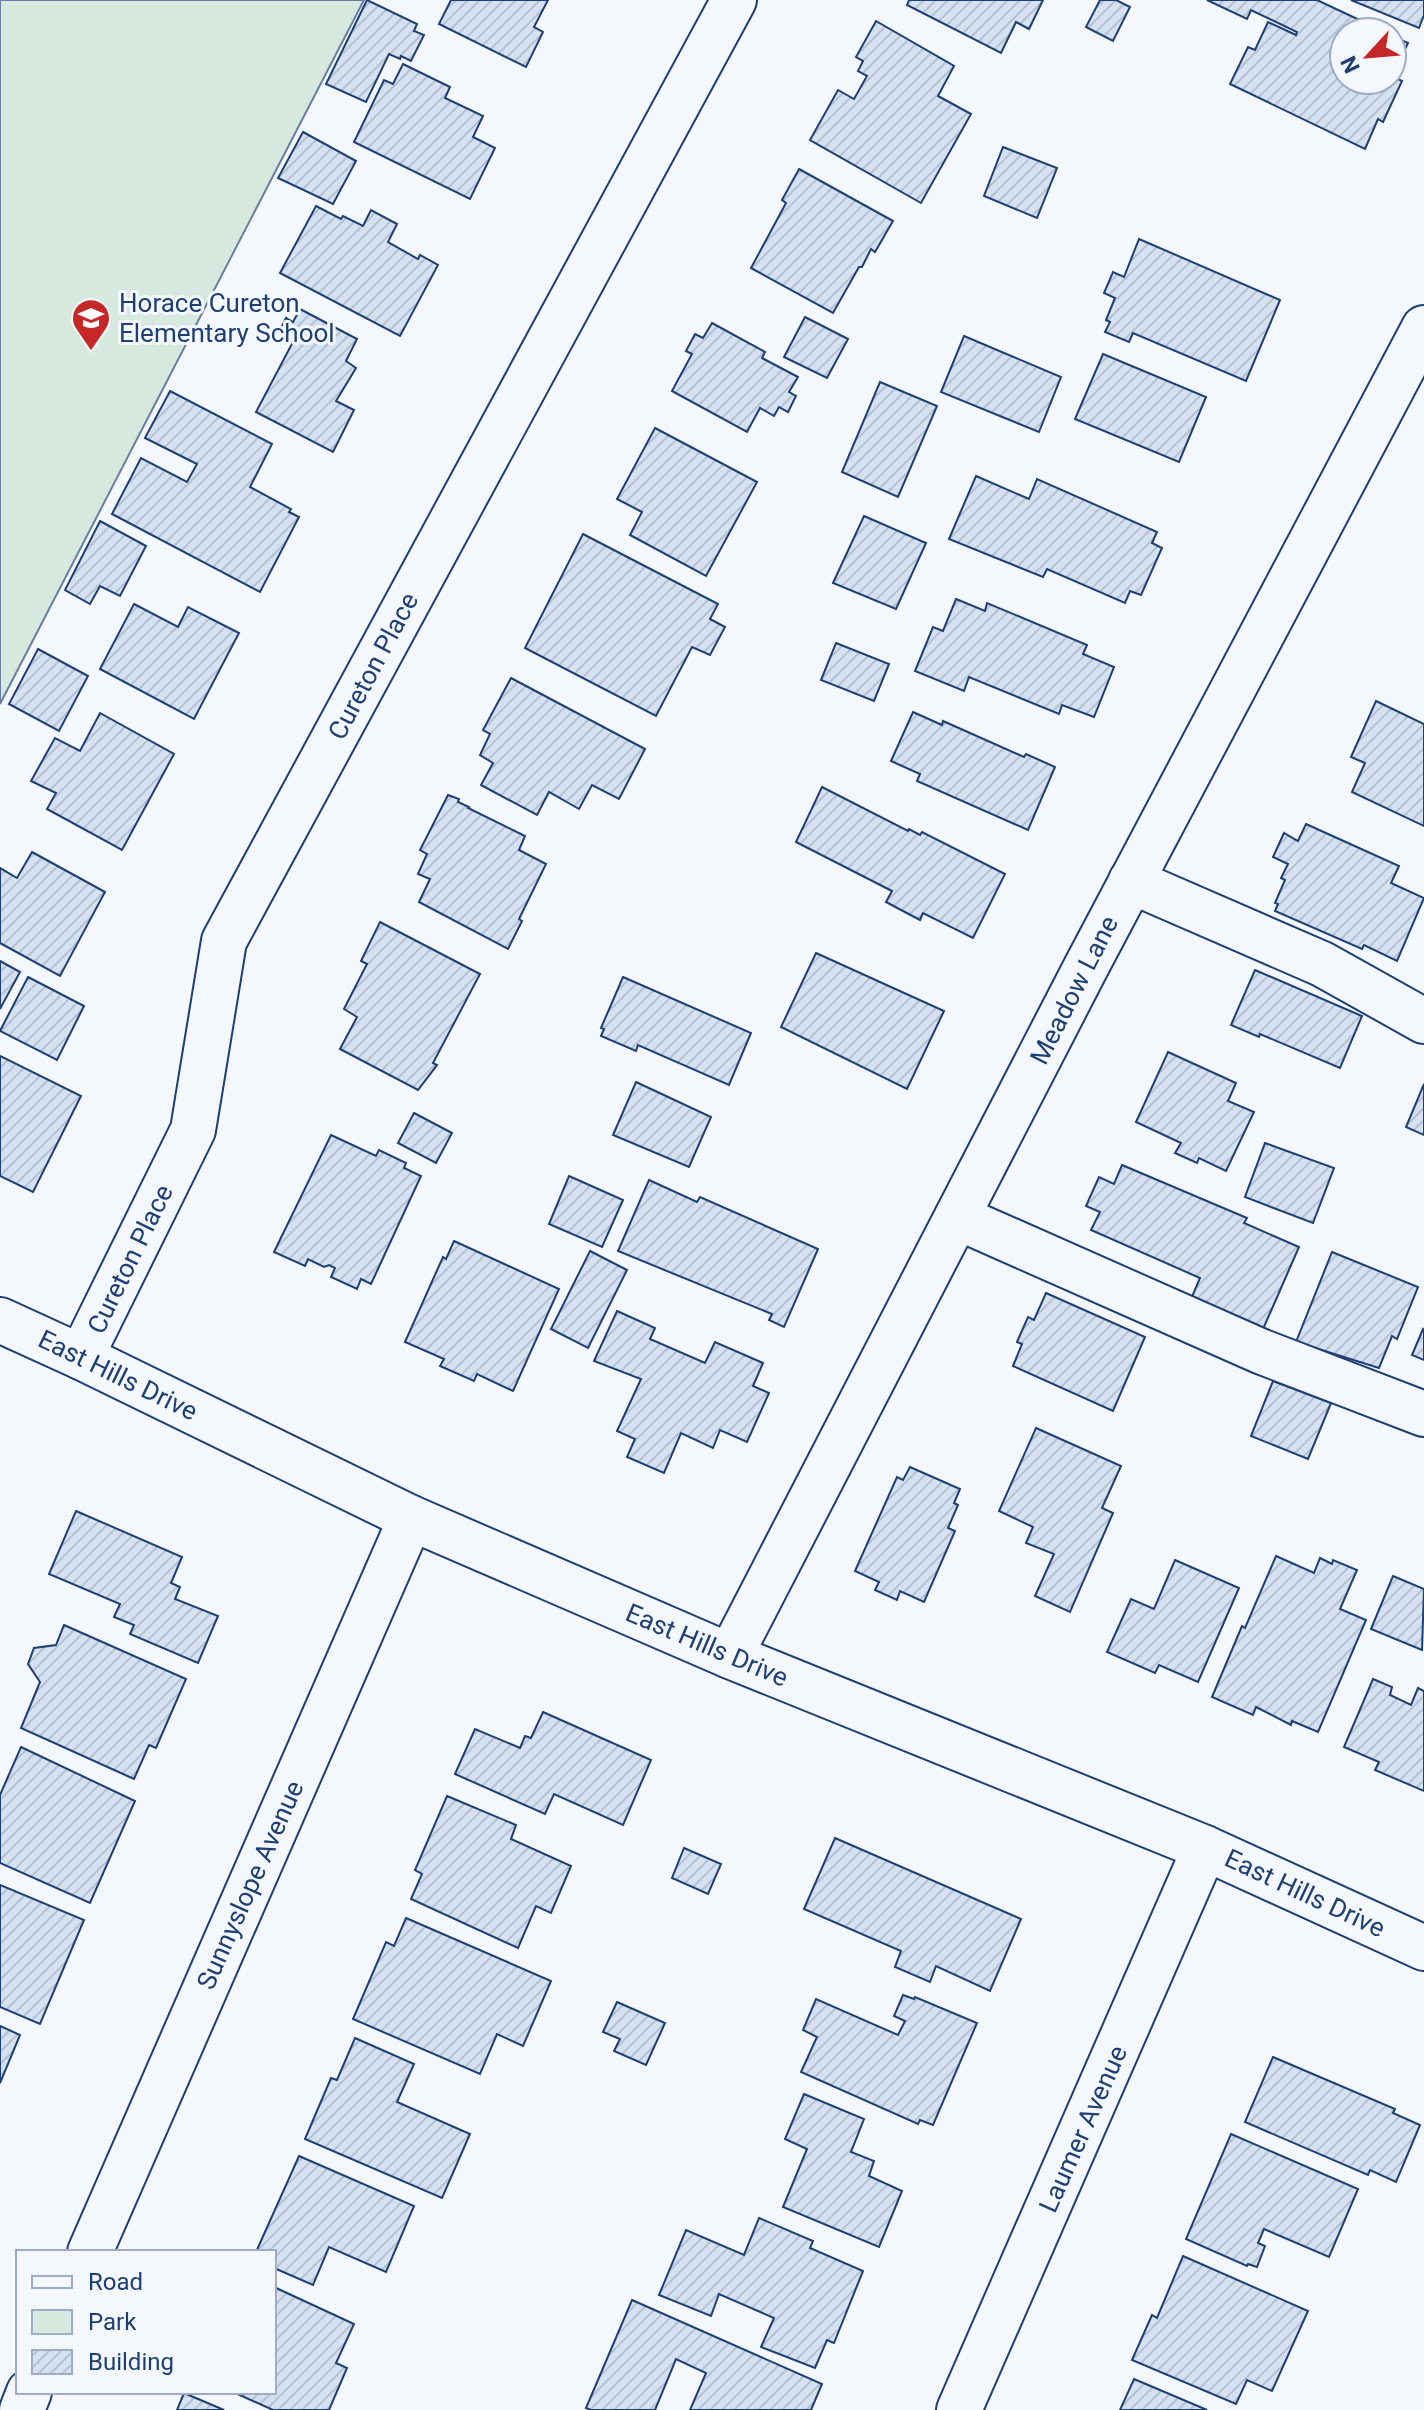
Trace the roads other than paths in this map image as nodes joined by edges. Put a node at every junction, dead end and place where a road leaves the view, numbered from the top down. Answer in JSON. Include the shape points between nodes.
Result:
{"nodes":[{"id":1,"x":734,"y":0,"type":"edge"},
{"id":2,"x":1424,"y":328,"type":"edge"},
{"id":3,"x":1131,"y":881,"type":"junction"},
{"id":4,"x":1424,"y":1021,"type":"edge"},
{"id":5,"x":957,"y":1217,"type":"junction"},
{"id":6,"x":0,"y":1320,"type":"edge"},
{"id":7,"x":81,"y":1357,"type":"junction"},
{"id":8,"x":1424,"y":1414,"type":"edge"},
{"id":9,"x":411,"y":1518,"type":"junction"},
{"id":10,"x":730,"y":1656,"type":"junction"},
{"id":11,"x":1205,"y":1848,"type":"junction"},
{"id":12,"x":1424,"y":1948,"type":"edge"},
{"id":13,"x":91,"y":2250,"type":"edge"},
{"id":14,"x":959,"y":2410,"type":"edge"}],
"edges":[{"from":1,"to":7,"type":"street","name":"Cureton Place","via":[[224,941],[193,1130]]},
{"from":2,"to":3,"type":"street","name":"Meadow Lane"},
{"from":3,"to":4,"type":"street","via":[[1322,964]]},
{"from":3,"to":5,"type":"street","name":"Meadow Lane"},
{"from":5,"to":8,"type":"street","via":[[1260,1351]]},
{"from":5,"to":10,"type":"street","name":"Meadow Lane"},
{"from":6,"to":7,"type":"street","name":"East Hills Drive"},
{"from":7,"to":9,"type":"street","name":"East Hills Drive"},
{"from":9,"to":10,"type":"street","name":"East Hills Drive"},
{"from":9,"to":13,"type":"street","name":"Sunnyslope Avenue"},
{"from":10,"to":11,"type":"street","name":"East Hills Drive"},
{"from":11,"to":12,"type":"street","name":"East Hills Drive"},
{"from":11,"to":14,"type":"street","name":"Laumer Avenue"}]}
